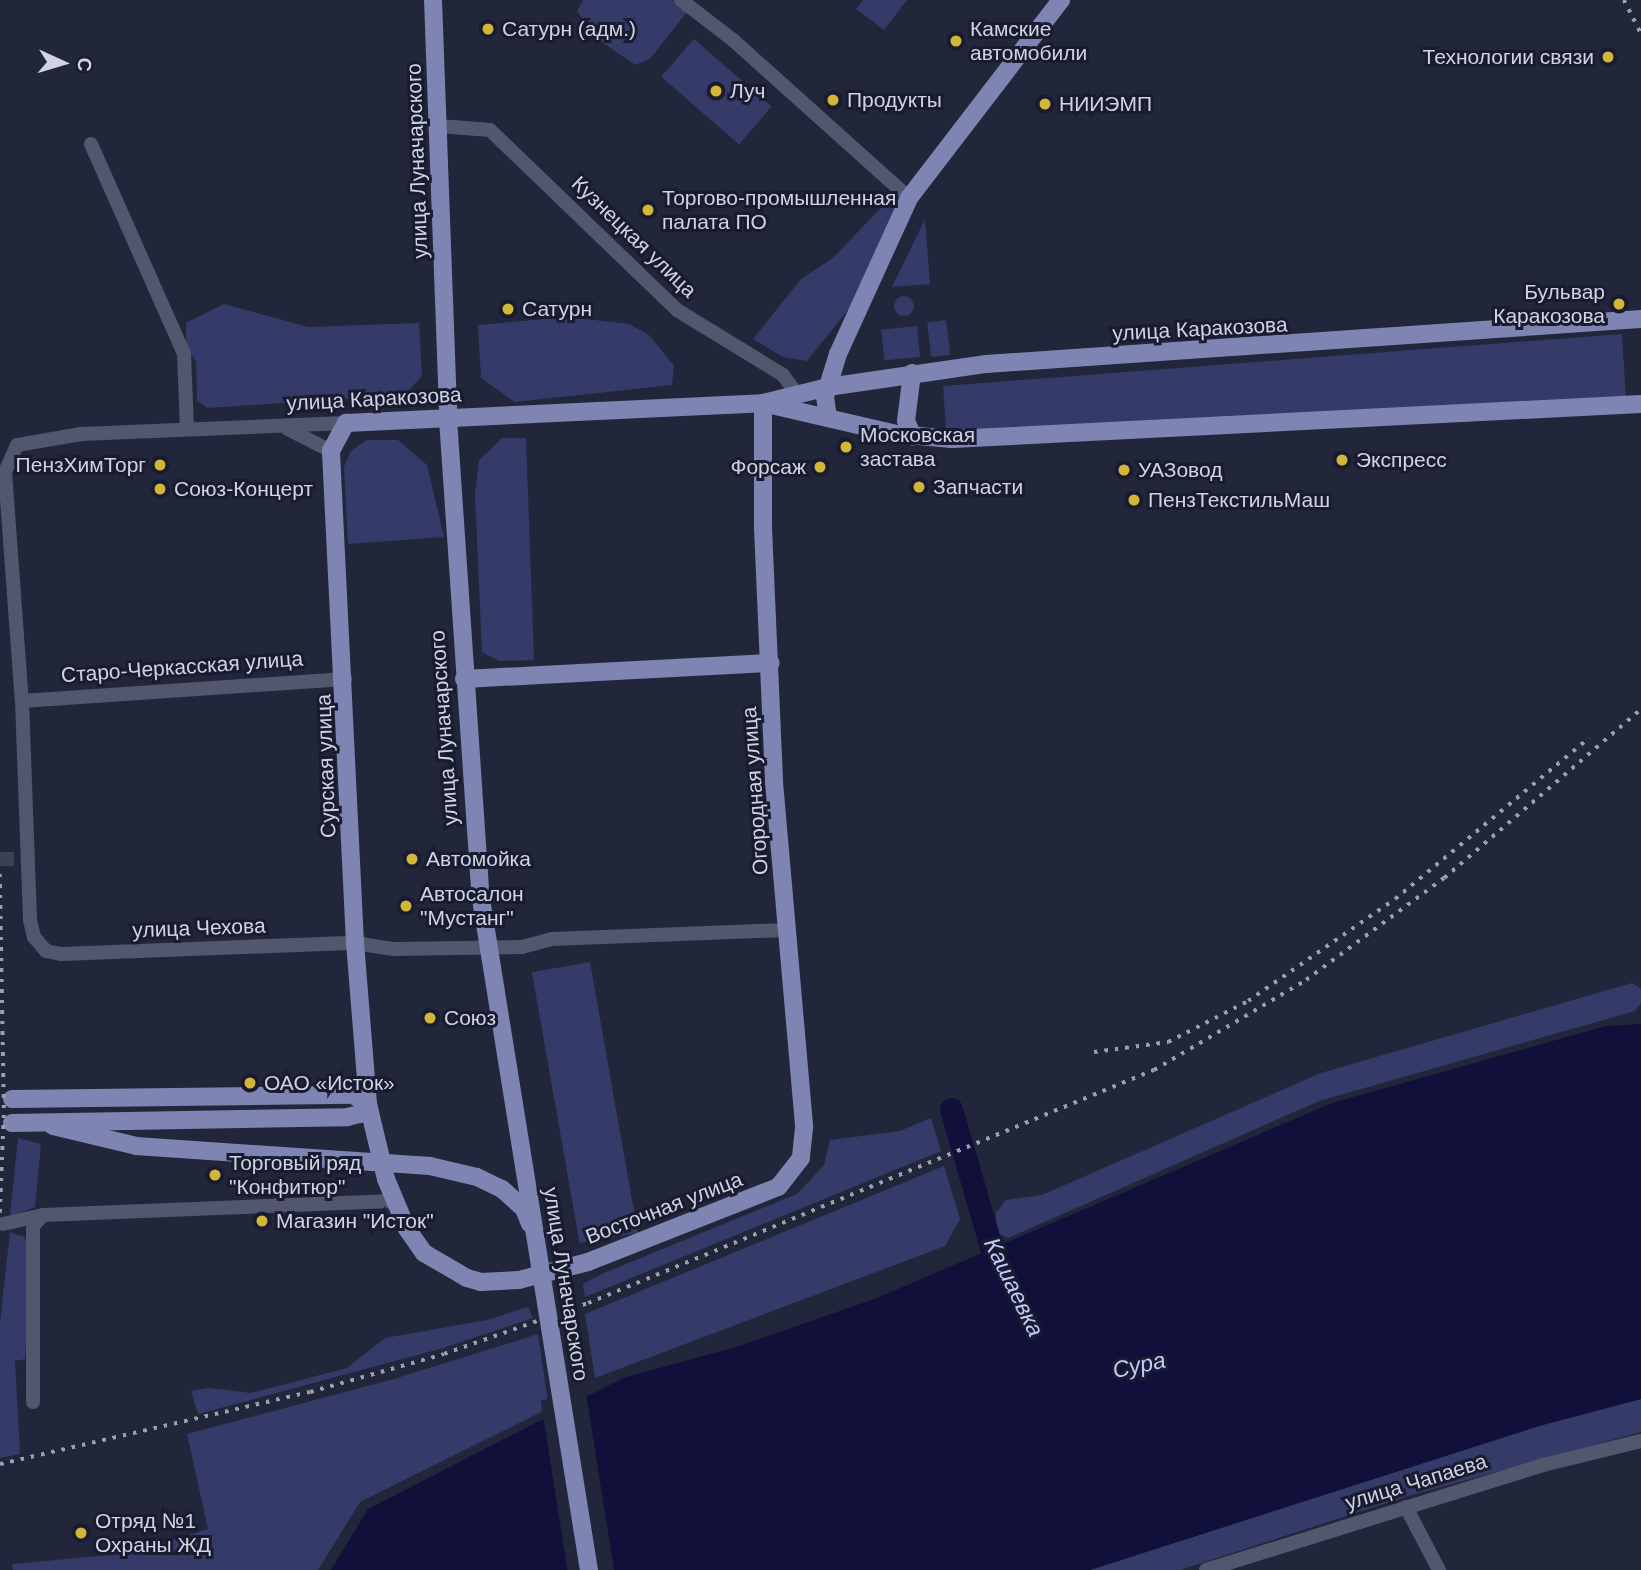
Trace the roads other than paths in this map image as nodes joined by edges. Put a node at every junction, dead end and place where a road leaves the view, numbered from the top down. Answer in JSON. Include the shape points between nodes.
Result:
{"nodes":[{"id":1,"x":433,"y":0,"type":"edge"},
{"id":2,"x":681,"y":0,"type":"edge"},
{"id":3,"x":1062,"y":0,"type":"edge"},
{"id":4,"x":439,"y":126,"type":"junction"},
{"id":5,"x":91,"y":144,"type":"dead end"},
{"id":6,"x":909,"y":198,"type":"junction"},
{"id":7,"x":1641,"y":320,"type":"edge"},
{"id":8,"x":912,"y":373,"type":"junction"},
{"id":9,"x":828,"y":387,"type":"junction"},
{"id":10,"x":797,"y":394,"type":"junction"},
{"id":11,"x":764,"y":403,"type":"junction"},
{"id":12,"x":1641,"y":404,"type":"edge"},
{"id":13,"x":828,"y":418,"type":"junction"},
{"id":14,"x":448,"y":419,"type":"junction"},
{"id":15,"x":346,"y":423,"type":"junction"},
{"id":16,"x":283,"y":427,"type":"junction"},
{"id":17,"x":187,"y":429,"type":"junction"},
{"id":18,"x":913,"y":437,"type":"junction"},
{"id":19,"x":331,"y":451,"type":"junction"},
{"id":20,"x":771,"y":663,"type":"junction"},
{"id":21,"x":464,"y":678,"type":"junction"},
{"id":22,"x":345,"y":679,"type":"junction"},
{"id":23,"x":22,"y":701,"type":"junction"},
{"id":24,"x":788,"y":930,"type":"junction"},
{"id":25,"x":355,"y":943,"type":"junction"},
{"id":26,"x":363,"y":1059,"type":"junction"},
{"id":27,"x":326,"y":1095,"type":"junction"},
{"id":28,"x":12,"y":1099,"type":"dead end"},
{"id":29,"x":368,"y":1104,"type":"junction"},
{"id":30,"x":347,"y":1117,"type":"junction"},
{"id":31,"x":40,"y":1122,"type":"junction"},
{"id":32,"x":12,"y":1123,"type":"dead end"},
{"id":33,"x":375,"y":1133,"type":"junction"},
{"id":34,"x":791,"y":1173,"type":"joint"},
{"id":35,"x":393,"y":1201,"type":"junction"},
{"id":36,"x":43,"y":1215,"type":"junction"},
{"id":37,"x":3,"y":1224,"type":"dead end"},
{"id":38,"x":536,"y":1237,"type":"junction"},
{"id":39,"x":33,"y":1402,"type":"dead end"},
{"id":40,"x":1641,"y":1441,"type":"edge"},
{"id":41,"x":1406,"y":1507,"type":"junction"},
{"id":42,"x":589,"y":1570,"type":"edge"},
{"id":43,"x":1206,"y":1570,"type":"edge"},
{"id":44,"x":1439,"y":1570,"type":"edge"}],
"edges":[{"from":1,"to":4,"type":"main road","name":"улица Луначарского"},
{"from":2,"to":6,"type":"street","via":[[733,40]]},
{"from":3,"to":6,"type":"main road"},
{"from":4,"to":10,"type":"street","name":"Кузнецкая улица","via":[[489,130],[677,310],[783,375]]},
{"from":4,"to":14,"type":"main road","name":"улица Луначарского"},
{"from":5,"to":17,"type":"street","via":[[184,354]]},
{"from":6,"to":9,"type":"main road"},
{"from":7,"to":8,"type":"main road","name":"улица Каракозова","via":[[986,364]]},
{"from":8,"to":9,"type":"main road","name":"улица Каракозова"},
{"from":8,"to":18,"type":"main road","via":[[906,421]]},
{"from":9,"to":10,"type":"main road","name":"улица Каракозова"},
{"from":9,"to":13,"type":"main road","via":[[824,404]]},
{"from":10,"to":11,"type":"main road","name":"улица Каракозова"},
{"from":11,"to":13,"type":"main road","name":"улица Каракозова"},
{"from":11,"to":14,"type":"main road","name":"улица Каракозова"},
{"from":11,"to":20,"type":"main road","name":"Огородная улица","via":[[763,528]]},
{"from":12,"to":18,"type":"main road","name":"улица Каракозова","via":[[1008,438]]},
{"from":13,"to":18,"type":"main road","name":"улица Каракозова"},
{"from":14,"to":15,"type":"main road","name":"улица Каракозова"},
{"from":14,"to":21,"type":"main road","name":"улица Луначарского"},
{"from":15,"to":16,"type":"street","name":"улица Каракозова"},
{"from":15,"to":19,"type":"main road"},
{"from":16,"to":17,"type":"street","name":"улица Каракозова"},
{"from":16,"to":19,"type":"street"},
{"from":17,"to":23,"type":"street","name":"улица Каракозова","via":[[33,439],[17,445],[5,472]]},
{"from":19,"to":22,"type":"main road","name":"Сурская улица"},
{"from":20,"to":21,"type":"main road"},
{"from":20,"to":24,"type":"main road","name":"Огородная улица","via":[[774,782]]},
{"from":21,"to":38,"type":"main road","name":"улица Луначарского","bridge":true,"via":[[481,899]]},
{"from":22,"to":23,"type":"street","name":"Старо-Черкасская улица"},
{"from":22,"to":25,"type":"main road","name":"Сурская улица"},
{"from":23,"to":25,"type":"street","name":"улица Чехова","via":[[30,920],[34,937],[46,951]]},
{"from":24,"to":25,"type":"street","name":"улица Чехова","via":[[552,939],[522,947],[394,949]]},
{"from":24,"to":34,"type":"main road","name":"Огородная улица","via":[[804,1128],[801,1158]]},
{"from":25,"to":26,"type":"main road","name":"Сурская улица"},
{"from":26,"to":27,"type":"main road","via":[[351,1078]]},
{"from":26,"to":29,"type":"main road","name":"Восточная улица"},
{"from":27,"to":28,"type":"main road"},
{"from":27,"to":29,"type":"main road","via":[[353,1094]]},
{"from":29,"to":30,"type":"main road","via":[[360,1114]]},
{"from":29,"to":33,"type":"main road","name":"Восточная улица"},
{"from":30,"to":31,"type":"main road"},
{"from":30,"to":33,"type":"main road","via":[[363,1122]]},
{"from":31,"to":32,"type":"main road"},
{"from":31,"to":38,"type":"main road","bridge":true,"via":[[136,1146],[430,1166],[477,1177],[502,1189],[524,1209]]},
{"from":33,"to":35,"type":"main road","name":"Восточная улица"},
{"from":34,"to":35,"type":"main road","name":"Восточная улица","via":[[778,1187],[730,1209],[588,1262],[519,1280],[481,1282],[439,1264],[407,1229]]},
{"from":35,"to":36,"type":"street"},
{"from":36,"to":37,"type":"street"},
{"from":36,"to":39,"type":"street","via":[[33,1226]]},
{"from":38,"to":42,"type":"main road","name":"улица Луначарского","bridge":true},
{"from":40,"to":41,"type":"street","name":"улица Чапаева"},
{"from":41,"to":43,"type":"street","name":"улица Чапаева"},
{"from":41,"to":44,"type":"street"}]}
